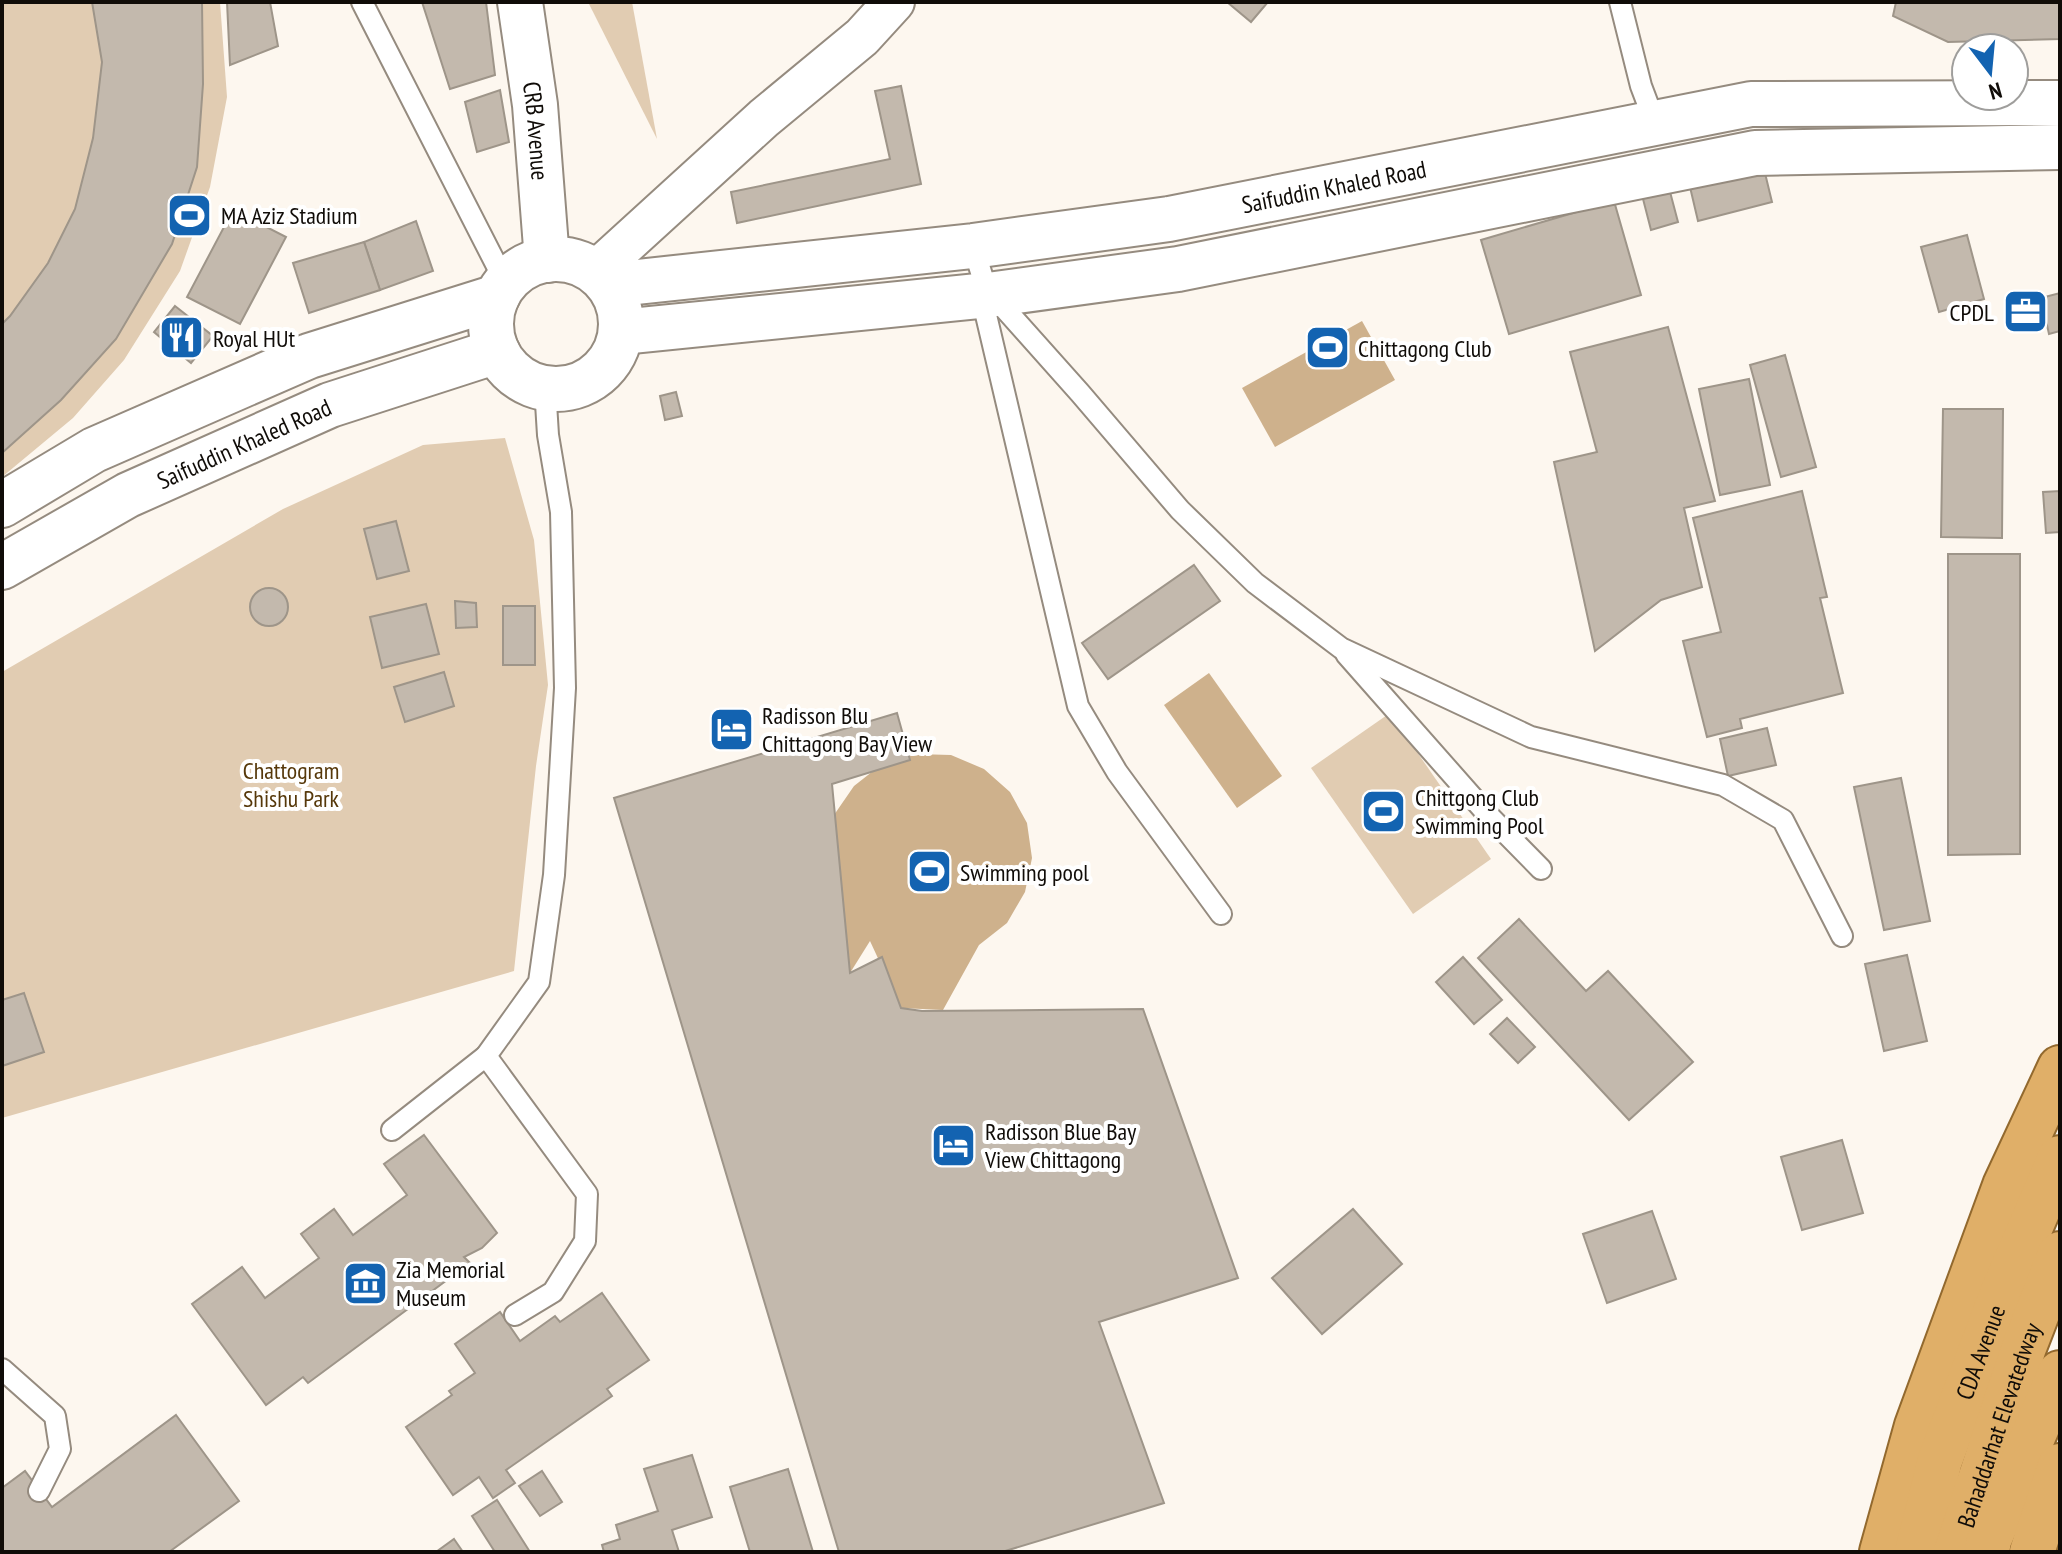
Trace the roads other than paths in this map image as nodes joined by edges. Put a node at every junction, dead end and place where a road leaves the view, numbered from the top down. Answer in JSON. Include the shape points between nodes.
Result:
{"nodes":[{"id":1,"x":362,"y":2,"type":"edge"},
{"id":2,"x":520,"y":2,"type":"edge"},
{"id":3,"x":546,"y":2,"type":"edge"},
{"id":4,"x":894,"y":2,"type":"edge"},
{"id":5,"x":1620,"y":2,"type":"edge"},
{"id":6,"x":2060,"y":103,"type":"edge"},
{"id":7,"x":1655,"y":123,"type":"junction"},
{"id":8,"x":2060,"y":147,"type":"edge"},
{"id":9,"x":973,"y":246,"type":"junction"},
{"id":10,"x":554,"y":275,"type":"junction"},
{"id":11,"x":988,"y":295,"type":"junction"},
{"id":12,"x":621,"y":332,"type":"junction"},
{"id":13,"x":497,"y":351,"type":"junction"},
{"id":14,"x":545,"y":387,"type":"junction"},
{"id":15,"x":2,"y":505,"type":"edge"},
{"id":16,"x":2,"y":567,"type":"edge"},
{"id":17,"x":1341,"y":648,"type":"junction"},
{"id":18,"x":1541,"y":869,"type":"dead end"},
{"id":19,"x":1221,"y":914,"type":"dead end"},
{"id":20,"x":1842,"y":936,"type":"dead end"},
{"id":21,"x":486,"y":1056,"type":"junction"},
{"id":22,"x":2060,"y":1068,"type":"edge"},
{"id":23,"x":392,"y":1130,"type":"dead end"},
{"id":24,"x":2060,"y":1158,"type":"edge"},
{"id":25,"x":2060,"y":1254,"type":"edge"},
{"id":26,"x":515,"y":1315,"type":"dead end"},
{"id":27,"x":2,"y":1369,"type":"edge"},
{"id":28,"x":2060,"y":1373,"type":"edge"},
{"id":29,"x":2060,"y":1466,"type":"edge"},
{"id":30,"x":39,"y":1491,"type":"dead end"},
{"id":31,"x":1882,"y":1552,"type":"edge"},
{"id":32,"x":1917,"y":1552,"type":"edge"},
{"id":33,"x":1956,"y":1552,"type":"edge"},
{"id":34,"x":1987,"y":1552,"type":"edge"},
{"id":35,"x":2032,"y":1552,"type":"edge"}],
"edges":[{"from":1,"to":10,"type":"lane","via":[[499,270]]},
{"from":2,"to":10,"type":"main road","name":"CRB Avenue"},
{"from":3,"to":10,"type":"main road","name":"CRB Avenue"},
{"from":4,"to":10,"type":"street","via":[[862,37],[753,127]]},
{"from":5,"to":7,"type":"lane"},
{"from":6,"to":7,"type":"main road","name":"Saifuddin Khaled Road","via":[[1751,104]]},
{"from":7,"to":9,"type":"main road","name":"Saifuddin Khaled Road","via":[[1169,219]]},
{"from":8,"to":11,"type":"main road","name":"Saifuddin Khaled Road","via":[[1755,153],[1178,269]]},
{"from":9,"to":10,"type":"main road","name":"Saifuddin Khaled Road"},
{"from":9,"to":11,"type":"lane"},
{"from":10,"to":12,"type":"main road","via":[[617,299]]},
{"from":10,"to":13,"type":"main road","via":[[492,315]]},
{"from":10,"to":15,"type":"main road","name":"Saifuddin Khaled Road","via":[[309,356],[94,450]]},
{"from":11,"to":12,"type":"main road","name":"Saifuddin Khaled Road"},
{"from":11,"to":17,"type":"lane","via":[[1180,510],[1255,583]]},
{"from":11,"to":19,"type":"lane","via":[[986,315],[1078,706],[1117,772]]},
{"from":12,"to":14,"type":"main road","via":[[612,359],[593,377]]},
{"from":13,"to":14,"type":"main road","via":[[517,375]]},
{"from":13,"to":16,"type":"main road","name":"Saifuddin Khaled Road","via":[[330,405],[128,495]]},
{"from":14,"to":21,"type":"lane","via":[[561,512],[565,688],[554,875],[539,982]]},
{"from":17,"to":18,"type":"lane"},
{"from":17,"to":20,"type":"lane","via":[[1531,737],[1723,785],[1783,820]]},
{"from":21,"to":23,"type":"lane"},
{"from":21,"to":26,"type":"lane","via":[[587,1194],[585,1241],[553,1292]]},
{"from":22,"to":31,"type":"highway","via":[[1984,1242],[1917,1426]]},
{"from":24,"to":32,"type":"highway","name":"CDA Avenue","via":[[1945,1445]]},
{"from":25,"to":33,"type":"highway","name":"Bahaddarhat Elevatedway"},
{"from":27,"to":30,"type":"lane","via":[[55,1416],[60,1449]]},
{"from":28,"to":34,"type":"highway","name":"Bahaddarhat Elevatedway"},
{"from":29,"to":35,"type":"highway"}]}
